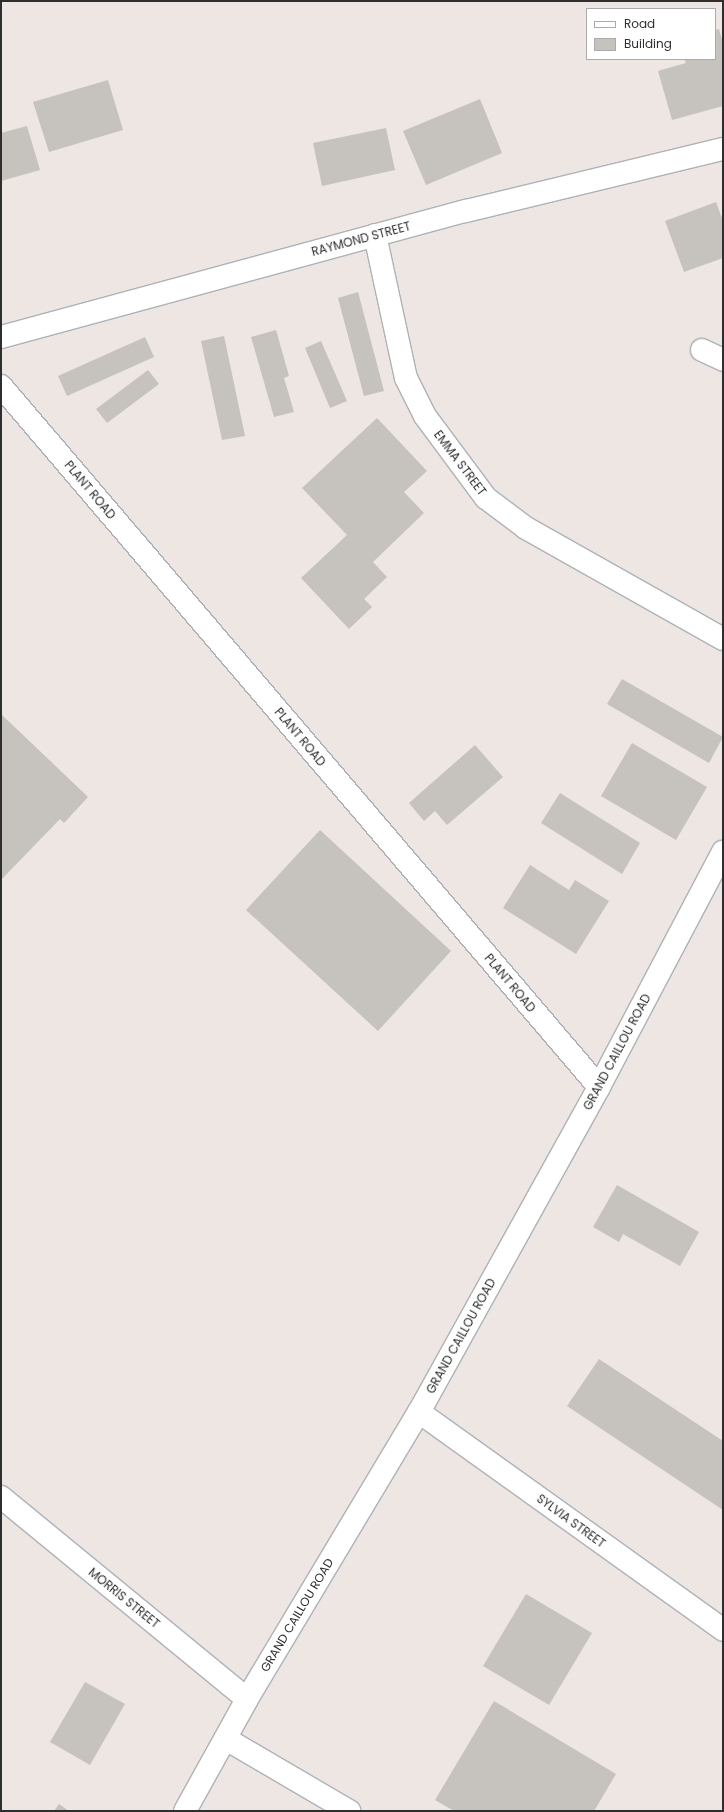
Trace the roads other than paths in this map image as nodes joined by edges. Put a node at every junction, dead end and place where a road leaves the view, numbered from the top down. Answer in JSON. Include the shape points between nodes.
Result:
{"nodes":[{"id":1,"x":723,"y":149,"type":"edge"},
{"id":2,"x":376,"y":235,"type":"junction"},
{"id":3,"x":1,"y":337,"type":"edge"},
{"id":4,"x":702,"y":350,"type":"dead end"},
{"id":5,"x":723,"y":360,"type":"edge"},
{"id":6,"x":1,"y":386,"type":"edge"},
{"id":7,"x":723,"y":639,"type":"edge"},
{"id":8,"x":723,"y":852,"type":"edge"},
{"id":9,"x":599,"y":1087,"type":"junction"},
{"id":10,"x":419,"y":1412,"type":"junction"},
{"id":11,"x":4,"y":1505,"type":"edge"},
{"id":12,"x":723,"y":1630,"type":"edge"},
{"id":13,"x":247,"y":1699,"type":"junction"},
{"id":14,"x":226,"y":1739,"type":"junction"},
{"id":15,"x":185,"y":1811,"type":"edge"},
{"id":16,"x":349,"y":1811,"type":"edge"}],
"edges":[{"from":1,"to":2,"type":"street","name":"RAYMOND STREET"},
{"from":2,"to":3,"type":"street","name":"RAYMOND STREET"},
{"from":2,"to":7,"type":"street","name":"EMMA STREET","via":[[406,378],[425,416],[486,498],[526,528]]},
{"from":4,"to":5,"type":"street"},
{"from":6,"to":9,"type":"street","name":"PLANT ROAD"},
{"from":8,"to":9,"type":"street","name":"GRAND CAILLOU ROAD"},
{"from":9,"to":10,"type":"street","name":"GRAND CAILLOU ROAD"},
{"from":10,"to":12,"type":"street","name":"SYLVIA STREET"},
{"from":10,"to":13,"type":"street","name":"GRAND CAILLOU ROAD"},
{"from":11,"to":13,"type":"street","name":"MORRIS STREET"},
{"from":13,"to":14,"type":"street","name":"GRAND CAILLOU ROAD"},
{"from":14,"to":15,"type":"street","name":"GRAND CAILLOU ROAD"},
{"from":14,"to":16,"type":"street"}]}
